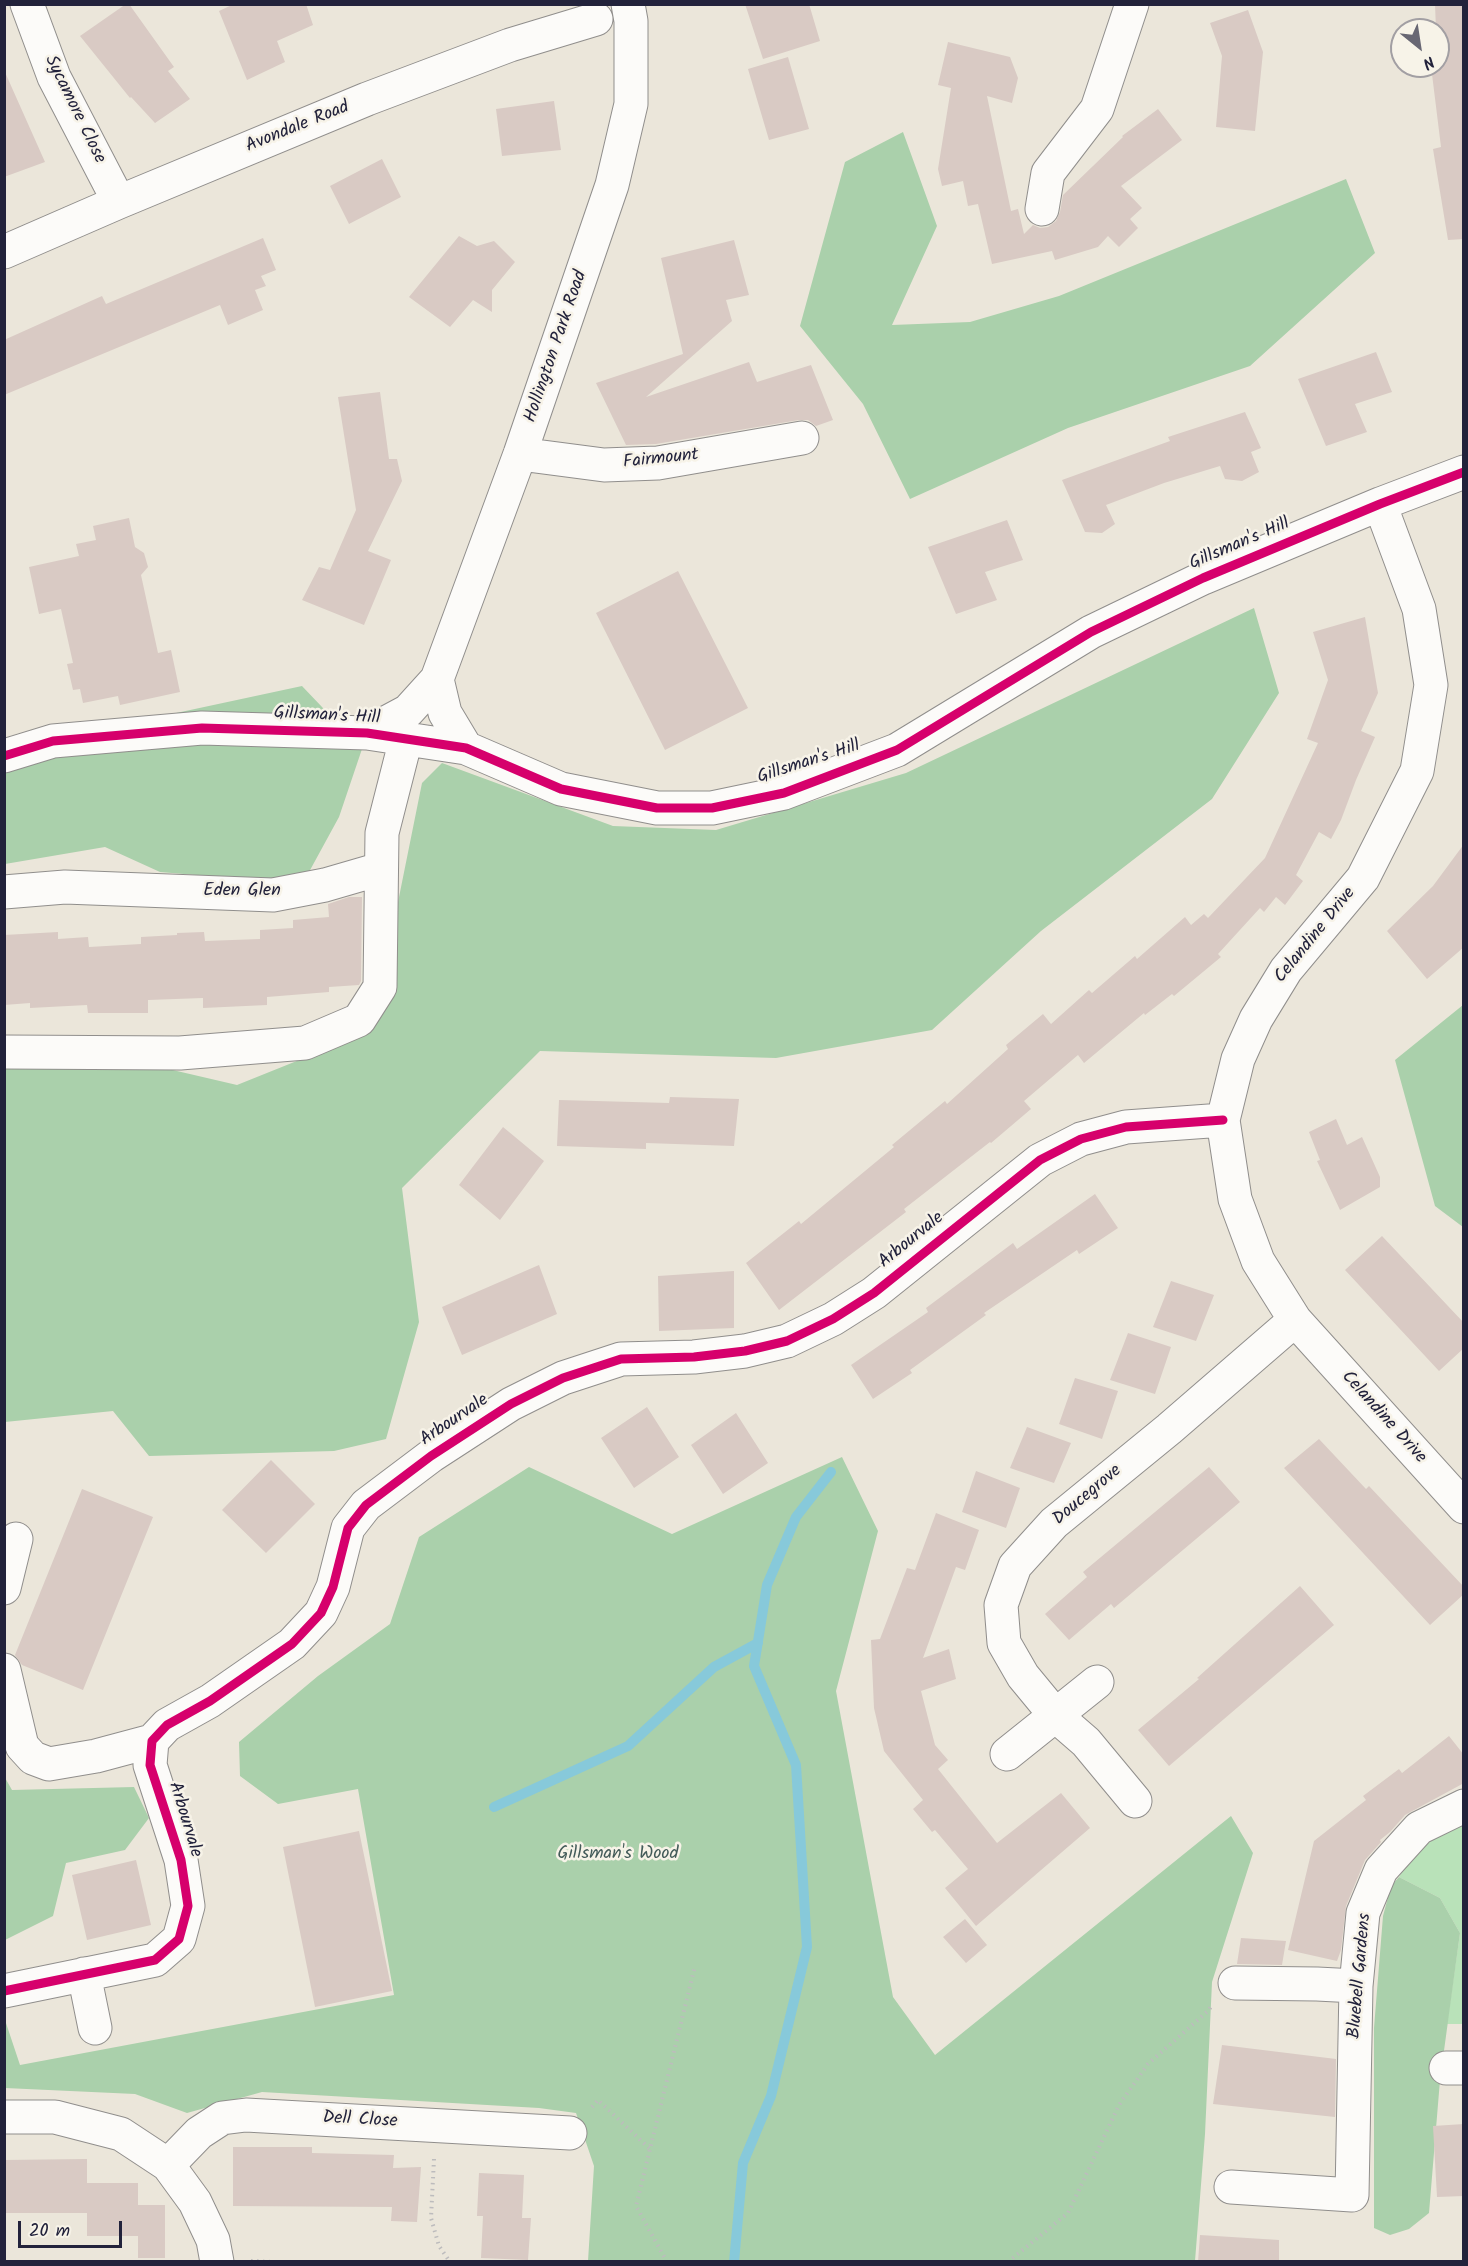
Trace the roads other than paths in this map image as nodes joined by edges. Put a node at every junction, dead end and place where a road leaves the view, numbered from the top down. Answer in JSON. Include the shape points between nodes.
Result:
{"nodes":[{"id":1,"x":628,"y":4,"type":"edge"},
{"id":2,"x":1132,"y":4,"type":"edge"},
{"id":3,"x":38,"y":9,"type":"edge"},
{"id":4,"x":596,"y":19,"type":"dead end"},
{"id":5,"x":119,"y":202,"type":"junction"},
{"id":6,"x":1042,"y":209,"type":"dead end"},
{"id":7,"x":4,"y":252,"type":"edge"},
{"id":8,"x":802,"y":438,"type":"dead end"},
{"id":9,"x":520,"y":454,"type":"junction"},
{"id":10,"x":1464,"y":472,"type":"edge"},
{"id":11,"x":1380,"y":504,"type":"junction"},
{"id":12,"x":437,"y":679,"type":"junction"},
{"id":13,"x":367,"y":733,"type":"junction"},
{"id":14,"x":406,"y":739,"type":"junction"},
{"id":15,"x":466,"y":748,"type":"junction"},
{"id":16,"x":4,"y":756,"type":"edge"},
{"id":17,"x":380,"y":869,"type":"junction"},
{"id":18,"x":4,"y":892,"type":"edge"},
{"id":19,"x":4,"y":1052,"type":"edge"},
{"id":20,"x":1223,"y":1120,"type":"junction"},
{"id":21,"x":1295,"y":1320,"type":"junction"},
{"id":22,"x":1458,"y":1488,"type":"edge"},
{"id":23,"x":16,"y":1539,"type":"dead end"},
{"id":24,"x":4,"y":1588,"type":"edge"},
{"id":25,"x":4,"y":1670,"type":"edge"},
{"id":26,"x":1097,"y":1682,"type":"dead end"},
{"id":27,"x":1056,"y":1716,"type":"junction"},
{"id":28,"x":152,"y":1742,"type":"junction"},
{"id":29,"x":1007,"y":1754,"type":"dead end"},
{"id":30,"x":1135,"y":1801,"type":"dead end"},
{"id":31,"x":1464,"y":1806,"type":"edge"},
{"id":32,"x":84,"y":1974,"type":"junction"},
{"id":33,"x":1234,"y":1983,"type":"dead end"},
{"id":34,"x":1356,"y":1986,"type":"junction"},
{"id":35,"x":4,"y":1991,"type":"edge"},
{"id":36,"x":94,"y":2028,"type":"dead end"},
{"id":37,"x":4,"y":2117,"type":"edge"},
{"id":38,"x":570,"y":2133,"type":"road end"},
{"id":39,"x":168,"y":2165,"type":"junction"},
{"id":40,"x":1231,"y":2187,"type":"dead end"},
{"id":41,"x":217,"y":2262,"type":"edge"}],
"edges":[{"from":1,"to":9,"type":"street","name":"Hollington Park Road","via":[[632,21],[631,104],[614,174]]},
{"from":2,"to":6,"type":"street","via":[[1097,109],[1048,173]]},
{"from":3,"to":5,"type":"street","name":"Sycamore Close","via":[[54,77]]},
{"from":4,"to":5,"type":"street","name":"Avondale Road","via":[[510,45],[367,99]]},
{"from":5,"to":7,"type":"street","name":"Avondale Road"},
{"from":8,"to":9,"type":"street","name":"Fairmount","via":[[658,463],[604,465]]},
{"from":9,"to":12,"type":"street","name":"Hollington Park Road"},
{"from":10,"to":11,"type":"street","name":"Gillsman's Hill"},
{"from":11,"to":15,"type":"street","name":"Gillsman's Hill","via":[[1203,578],[1091,632],[897,750],[784,793],[711,808],[657,808],[561,789]]},
{"from":11,"to":20,"type":"street","name":"Celandine Drive","via":[[1419,609],[1431,685],[1417,771],[1363,878],[1286,970],[1256,1019],[1238,1059]]},
{"from":12,"to":13,"type":"street","name":"Hollington Park Road","via":[[408,711]]},
{"from":12,"to":15,"type":"street","via":[[445,712]]},
{"from":13,"to":14,"type":"street","name":"Gillsman's Hill"},
{"from":13,"to":16,"type":"street","name":"Gillsman's Hill","via":[[202,728],[53,741]]},
{"from":14,"to":15,"type":"street","name":"Gillsman's Hill"},
{"from":14,"to":17,"type":"street","via":[[382,833]]},
{"from":17,"to":18,"type":"street","name":"Eden Glen","via":[[273,895],[65,887]]},
{"from":17,"to":19,"type":"street","via":[[380,987],[359,1020],[305,1043],[180,1053]]},
{"from":20,"to":21,"type":"street","name":"Celandine Drive","via":[[1235,1199],[1258,1261]]},
{"from":20,"to":28,"type":"street","name":"Arbourvale","via":[[1126,1127],[1081,1139],[1040,1161],[874,1293],[787,1341],[744,1351],[621,1359],[563,1378],[511,1404],[431,1456],[366,1505],[348,1528],[333,1587],[321,1613],[292,1644],[168,1725]]},
{"from":21,"to":22,"type":"street","name":"Celandine Drive"},
{"from":21,"to":27,"type":"street","name":"Doucegrove","via":[[1054,1523],[1015,1566],[1001,1605],[1004,1643],[1023,1676]]},
{"from":23,"to":24,"type":"street"},
{"from":25,"to":28,"type":"street","via":[[22,1746],[33,1758],[58,1763]]},
{"from":26,"to":27,"type":"street"},
{"from":27,"to":29,"type":"street"},
{"from":27,"to":30,"type":"street","name":"Doucegrove","via":[[1086,1742]]},
{"from":28,"to":32,"type":"street","name":"Arbourvale","via":[[150,1765],[181,1860],[188,1906],[179,1939],[155,1960]]},
{"from":31,"to":34,"type":"street","name":"Bluebell Gardens","via":[[1419,1828],[1381,1870],[1363,1912]]},
{"from":32,"to":35,"type":"street","name":"Arbourvale"},
{"from":32,"to":36,"type":"street"},
{"from":33,"to":34,"type":"street"},
{"from":34,"to":40,"type":"street","name":"Bluebell Gardens","via":[[1352,2195]]},
{"from":37,"to":39,"type":"street","via":[[55,2117],[121,2134]]},
{"from":38,"to":39,"type":"street","name":"Dell Close","via":[[246,2115],[222,2118],[199,2133]]},
{"from":39,"to":41,"type":"street","via":[[195,2202],[213,2240]]}]}
